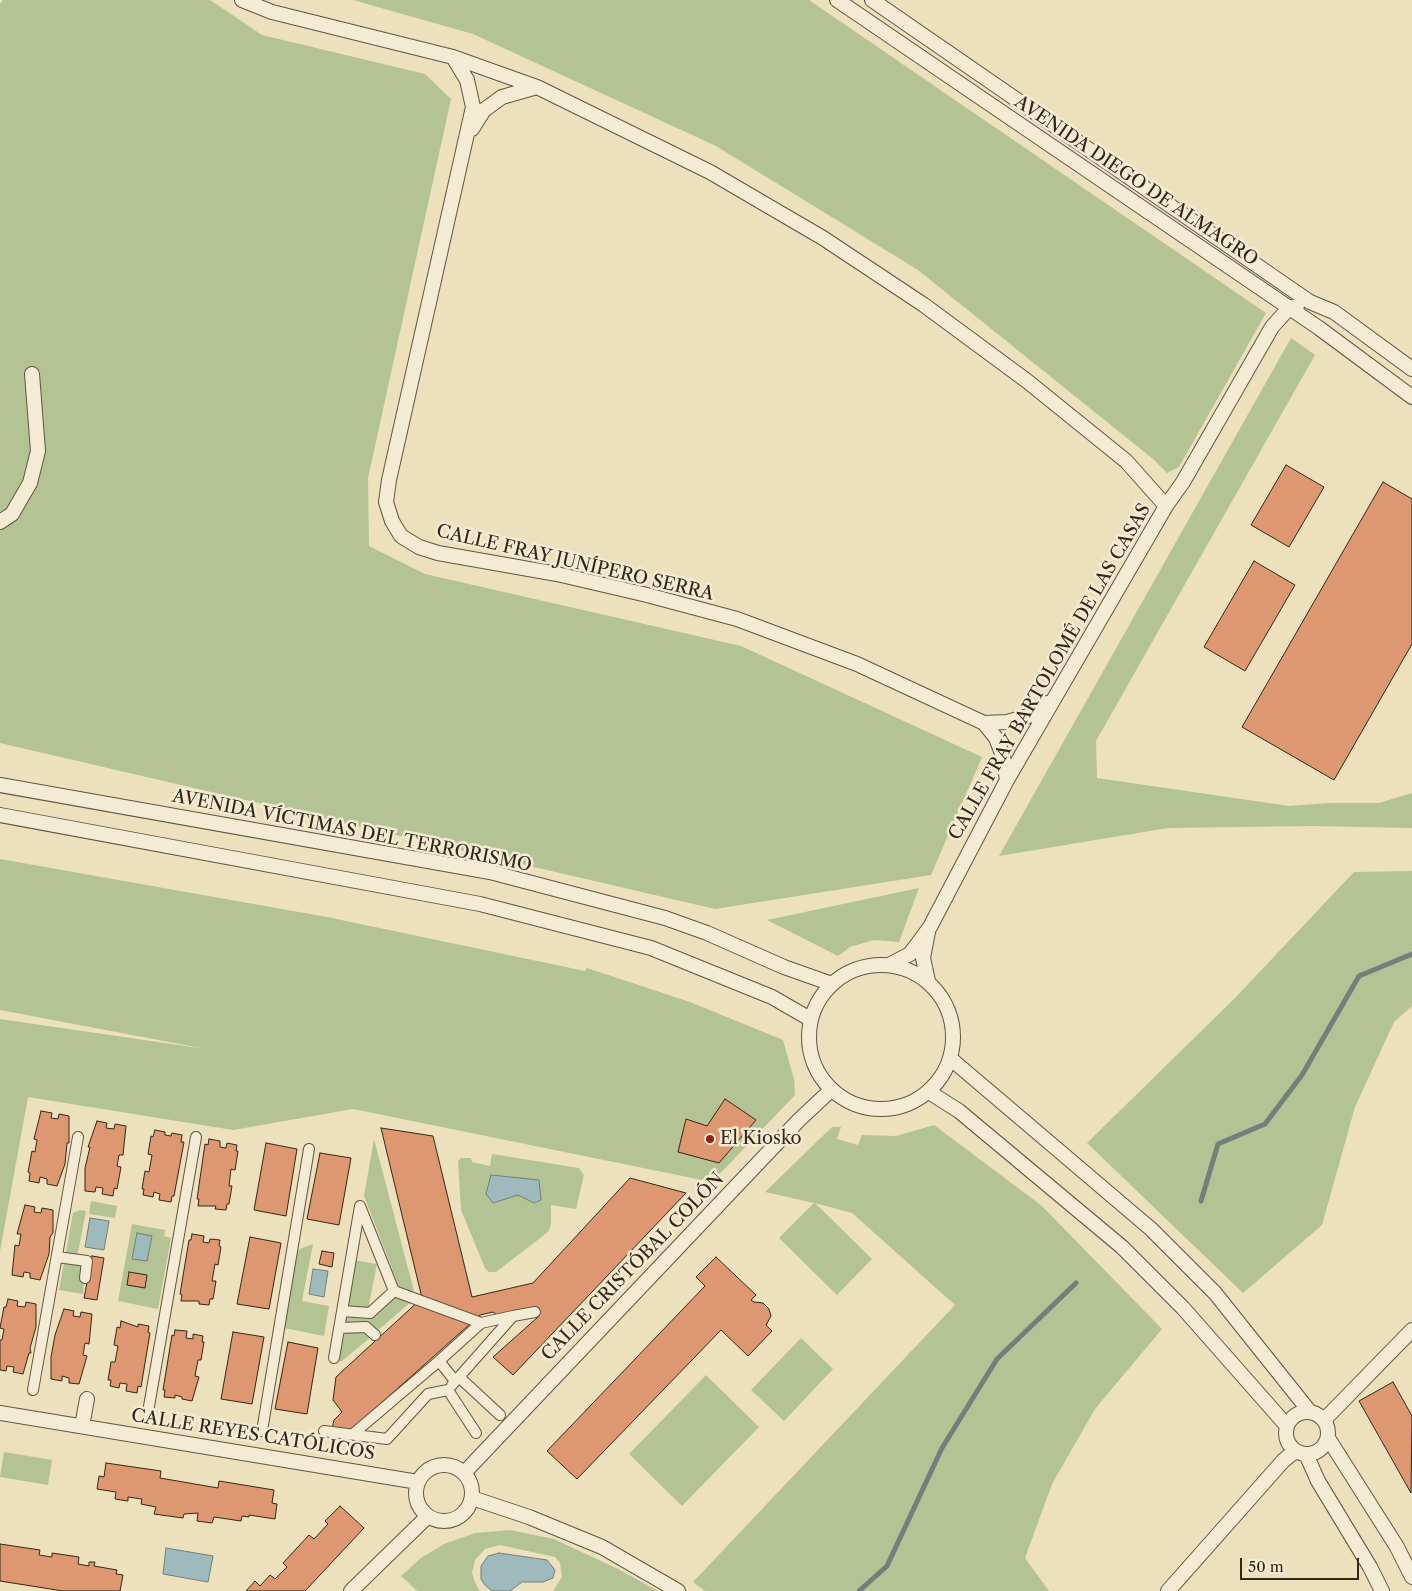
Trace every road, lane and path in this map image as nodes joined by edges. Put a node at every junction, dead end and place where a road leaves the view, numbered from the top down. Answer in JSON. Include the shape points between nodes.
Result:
{"nodes":[{"id":1,"x":242,"y":0,"type":"edge"},
{"id":2,"x":837,"y":0,"type":"edge"},
{"id":3,"x":872,"y":0,"type":"edge"},
{"id":4,"x":454,"y":57,"type":"junction"},
{"id":5,"x":537,"y":87,"type":"junction"},
{"id":6,"x":468,"y":136,"type":"junction"},
{"id":7,"x":1310,"y":302,"type":"junction"},
{"id":8,"x":1289,"y":308,"type":"junction"},
{"id":9,"x":1304,"y":318,"type":"junction"},
{"id":10,"x":1272,"y":327,"type":"junction"},
{"id":11,"x":1412,"y":369,"type":"edge"},
{"id":12,"x":32,"y":374,"type":"dead end"},
{"id":13,"x":1412,"y":397,"type":"edge"},
{"id":14,"x":1166,"y":506,"type":"junction"},
{"id":15,"x":0,"y":522,"type":"edge"},
{"id":16,"x":1054,"y":698,"type":"junction"},
{"id":17,"x":984,"y":723,"type":"junction"},
{"id":18,"x":1007,"y":780,"type":"junction"},
{"id":19,"x":0,"y":785,"type":"edge"},
{"id":20,"x":0,"y":815,"type":"edge"},
{"id":21,"x":930,"y":927,"type":"junction"},
{"id":22,"x":889,"y":965,"type":"junction"},
{"id":23,"x":928,"y":982,"type":"junction"},
{"id":24,"x":832,"y":984,"type":"junction"},
{"id":25,"x":810,"y":1019,"type":"junction"},
{"id":26,"x":951,"y":1059,"type":"junction"},
{"id":27,"x":831,"y":1090,"type":"junction"},
{"id":28,"x":929,"y":1092,"type":"junction"},
{"id":29,"x":78,"y":1137,"type":"dead end"},
{"id":30,"x":196,"y":1137,"type":"dead end"},
{"id":31,"x":309,"y":1150,"type":"dead end"},
{"id":32,"x":57,"y":1257,"type":"junction"},
{"id":33,"x":84,"y":1278,"type":"dead end"},
{"id":34,"x":394,"y":1290,"type":"junction"},
{"id":35,"x":342,"y":1312,"type":"junction"},
{"id":36,"x":535,"y":1312,"type":"dead end"},
{"id":37,"x":512,"y":1316,"type":"junction"},
{"id":38,"x":481,"y":1323,"type":"junction"},
{"id":39,"x":339,"y":1328,"type":"junction"},
{"id":40,"x":1412,"y":1330,"type":"edge"},
{"id":41,"x":375,"y":1335,"type":"dead end"},
{"id":42,"x":334,"y":1358,"type":"dead end"},
{"id":43,"x":439,"y":1361,"type":"junction"},
{"id":44,"x":457,"y":1379,"type":"junction"},
{"id":45,"x":33,"y":1390,"type":"dead end"},
{"id":46,"x":448,"y":1390,"type":"junction"},
{"id":47,"x":87,"y":1399,"type":"dead end"},
{"id":48,"x":148,"y":1412,"type":"dead end"},
{"id":49,"x":1310,"y":1412,"type":"junction"},
{"id":50,"x":0,"y":1413,"type":"edge"},
{"id":51,"x":500,"y":1415,"type":"dead end"},
{"id":52,"x":1324,"y":1420,"type":"junction"},
{"id":53,"x":82,"y":1426,"type":"junction"},
{"id":54,"x":1286,"y":1426,"type":"junction"},
{"id":55,"x":324,"y":1430,"type":"dead end"},
{"id":56,"x":262,"y":1431,"type":"dead end"},
{"id":57,"x":476,"y":1433,"type":"dead end"},
{"id":58,"x":353,"y":1434,"type":"junction"},
{"id":59,"x":1328,"y":1438,"type":"junction"},
{"id":60,"x":1301,"y":1452,"type":"junction"},
{"id":61,"x":464,"y":1473,"type":"junction"},
{"id":62,"x":418,"y":1482,"type":"junction"},
{"id":63,"x":472,"y":1498,"type":"junction"},
{"id":64,"x":428,"y":1516,"type":"junction"},
{"id":65,"x":1407,"y":1552,"type":"edge"},
{"id":66,"x":1412,"y":1577,"type":"edge"},
{"id":67,"x":352,"y":1591,"type":"edge"},
{"id":68,"x":678,"y":1591,"type":"edge"},
{"id":69,"x":1168,"y":1591,"type":"edge"},
{"id":70,"x":1382,"y":1591,"type":"edge"}],
"edges":[{"from":1,"to":4,"type":"street","name":"CALLE FRAY BARTOLOMÉ DE LAS CASAS","via":[[272,12]]},
{"from":2,"to":8,"type":"street","name":"AVENIDA DIEGO DE ALMAGRO"},
{"from":3,"to":7,"type":"street","name":"AVENIDA DIEGO DE ALMAGRO"},
{"from":4,"to":5,"type":"street","name":"CALLE FRAY BARTOLOMÉ DE LAS CASAS"},
{"from":4,"to":6,"type":"street","name":"CALLE FRAY JUNÍPERO SERRA","via":[[466,80],[473,107]]},
{"from":5,"to":6,"type":"street","name":"CALLE FRAY JUNÍPERO SERRA","via":[[502,97],[484,110]]},
{"from":5,"to":14,"type":"street","name":"CALLE FRAY BARTOLOMÉ DE LAS CASAS","via":[[710,172],[822,238],[924,305],[1126,460]]},
{"from":6,"to":17,"type":"street","name":"CALLE FRAY JUNÍPERO SERRA","via":[[389,480],[386,502],[401,536],[438,553],[557,574],[737,619],[857,664]]},
{"from":7,"to":8,"type":"street"},
{"from":7,"to":11,"type":"street","name":"AVENIDA DIEGO DE ALMAGRO","via":[[1334,312]]},
{"from":8,"to":9,"type":"street","name":"AVENIDA DIEGO DE ALMAGRO"},
{"from":8,"to":10,"type":"street"},
{"from":9,"to":10,"type":"street"},
{"from":9,"to":13,"type":"street","name":"AVENIDA DIEGO DE ALMAGRO"},
{"from":10,"to":14,"type":"street"},
{"from":12,"to":15,"type":"street","via":[[38,451],[30,483],[12,514]]},
{"from":14,"to":16,"type":"street","name":"CALLE FRAY BARTOLOMÉ DE LAS CASAS"},
{"from":16,"to":17,"type":"street","name":"CALLE FRAY JUNÍPERO SERRA","via":[[1032,715],[1007,722]]},
{"from":16,"to":18,"type":"street","name":"CALLE FRAY BARTOLOMÉ DE LAS CASAS"},
{"from":17,"to":18,"type":"street","via":[[996,738]]},
{"from":18,"to":21,"type":"street","name":"CALLE FRAY BARTOLOMÉ DE LAS CASAS"},
{"from":19,"to":24,"type":"street","name":"AVENIDA VÍCTIMAS DEL TERRORISMO","via":[[490,872],[665,918]]},
{"from":20,"to":25,"type":"street","via":[[490,907],[651,948],[772,996]]},
{"from":21,"to":22,"type":"street","name":"CALLE FRAY BARTOLOMÉ DE LAS CASAS","via":[[910,954]]},
{"from":21,"to":23,"type":"street","name":"CALLE FRAY BARTOLOMÉ DE LAS CASAS","via":[[923,958]]},
{"from":22,"to":23,"type":"street","via":[[909,970]]},
{"from":22,"to":24,"type":"street","via":[[856,970]]},
{"from":23,"to":26,"type":"street","via":[[942,997],[951,1017],[954,1038]]},
{"from":24,"to":25,"type":"street"},
{"from":25,"to":27,"type":"street","via":[[808,1039],[811,1058]]},
{"from":26,"to":28,"type":"street"},
{"from":26,"to":49,"type":"street","via":[[1151,1229],[1215,1293]]},
{"from":27,"to":28,"type":"street","via":[[869,1109],[890,1109],[911,1103]]},
{"from":27,"to":61,"type":"street","name":"CALLE CRISTÓBAL COLÓN"},
{"from":28,"to":54,"type":"street","via":[[959,1111],[1122,1247],[1183,1308]]},
{"from":29,"to":32,"type":"street"},
{"from":30,"to":48,"type":"street"},
{"from":31,"to":56,"type":"street"},
{"from":32,"to":33,"type":"street","via":[[87,1261]]},
{"from":32,"to":45,"type":"street"},
{"from":34,"to":35,"type":"street","via":[[370,1313]]},
{"from":34,"to":35,"type":"street","via":[[360,1206]]},
{"from":34,"to":38,"type":"street"},
{"from":35,"to":39,"type":"street"},
{"from":36,"to":37,"type":"street"},
{"from":37,"to":38,"type":"street"},
{"from":37,"to":44,"type":"street"},
{"from":38,"to":43,"type":"street"},
{"from":39,"to":41,"type":"street","via":[[366,1327]]},
{"from":39,"to":42,"type":"street"},
{"from":40,"to":52,"type":"street"},
{"from":43,"to":44,"type":"street"},
{"from":43,"to":58,"type":"street"},
{"from":44,"to":46,"type":"street"},
{"from":44,"to":51,"type":"street"},
{"from":46,"to":57,"type":"street"},
{"from":46,"to":58,"type":"street","via":[[428,1394],[387,1439]]},
{"from":47,"to":53,"type":"street"},
{"from":49,"to":52,"type":"street"},
{"from":49,"to":54,"type":"street","via":[[1300,1412]]},
{"from":50,"to":53,"type":"street","name":"CALLE REYES CATÓLICOS"},
{"from":52,"to":59,"type":"street"},
{"from":53,"to":62,"type":"street","name":"CALLE REYES CATÓLICOS"},
{"from":54,"to":60,"type":"street","via":[[1289,1444]]},
{"from":55,"to":58,"type":"street"},
{"from":59,"to":60,"type":"street","via":[[1316,1452]]},
{"from":59,"to":65,"type":"street"},
{"from":60,"to":69,"type":"street","via":[[1283,1461]]},
{"from":60,"to":70,"type":"street"},
{"from":61,"to":62,"type":"street","via":[[447,1465],[438,1465],[423,1474]]},
{"from":61,"to":63,"type":"street","via":[[472,1488]]},
{"from":62,"to":64,"type":"street","via":[[417,1501]]},
{"from":63,"to":64,"type":"street","via":[[463,1514],[455,1519],[436,1520]]},
{"from":63,"to":68,"type":"street","via":[[602,1547]]},
{"from":64,"to":67,"type":"street"},
{"from":65,"to":66,"type":"street"}]}
